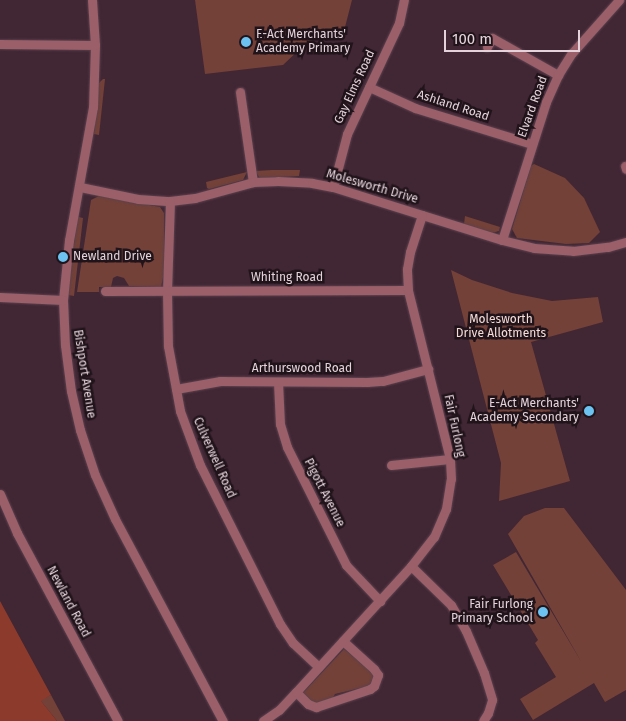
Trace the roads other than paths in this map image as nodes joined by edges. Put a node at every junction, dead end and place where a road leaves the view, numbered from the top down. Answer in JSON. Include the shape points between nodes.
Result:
{"nodes":[{"id":1,"x":92,"y":0,"type":"edge"},
{"id":2,"x":404,"y":0,"type":"edge"},
{"id":3,"x":619,"y":0,"type":"edge"},
{"id":4,"x":0,"y":44,"type":"edge"},
{"id":5,"x":95,"y":45,"type":"junction"},
{"id":6,"x":487,"y":47,"type":"dead end"},
{"id":7,"x":558,"y":75,"type":"junction"},
{"id":8,"x":369,"y":87,"type":"junction"},
{"id":9,"x":240,"y":92,"type":"dead end"},
{"id":10,"x":532,"y":144,"type":"junction"},
{"id":11,"x":253,"y":182,"type":"junction"},
{"id":12,"x":80,"y":187,"type":"junction"},
{"id":13,"x":333,"y":187,"type":"junction"},
{"id":14,"x":170,"y":202,"type":"junction"},
{"id":15,"x":422,"y":215,"type":"junction"},
{"id":16,"x":502,"y":240,"type":"junction"},
{"id":17,"x":626,"y":242,"type":"edge"},
{"id":18,"x":408,"y":290,"type":"junction"},
{"id":19,"x":104,"y":291,"type":"dead end"},
{"id":20,"x":167,"y":291,"type":"junction"},
{"id":21,"x":0,"y":298,"type":"edge"},
{"id":22,"x":63,"y":300,"type":"junction"},
{"id":23,"x":428,"y":369,"type":"junction"},
{"id":24,"x":278,"y":382,"type":"junction"},
{"id":25,"x":176,"y":389,"type":"junction"},
{"id":26,"x":450,"y":459,"type":"junction"},
{"id":27,"x":391,"y":465,"type":"dead end"},
{"id":28,"x":0,"y":494,"type":"edge"},
{"id":29,"x":411,"y":566,"type":"junction"},
{"id":30,"x":380,"y":601,"type":"junction"},
{"id":31,"x":344,"y":641,"type":"junction"},
{"id":32,"x":319,"y":667,"type":"junction"},
{"id":33,"x":296,"y":692,"type":"junction"},
{"id":34,"x":118,"y":721,"type":"edge"},
{"id":35,"x":223,"y":721,"type":"edge"},
{"id":36,"x":263,"y":721,"type":"edge"},
{"id":37,"x":483,"y":721,"type":"edge"}],
"edges":[{"from":1,"to":5,"type":"street","name":"Bishport Avenue"},
{"from":2,"to":8,"type":"street","name":"Gay Elms Road","via":[[399,23]]},
{"from":3,"to":7,"type":"street","name":"Elvard Road","via":[[572,53]]},
{"from":4,"to":5,"type":"street"},
{"from":5,"to":12,"type":"street","name":"Bishport Avenue","via":[[93,108]]},
{"from":6,"to":7,"type":"street","via":[[493,35]]},
{"from":7,"to":10,"type":"street","name":"Elvard Road"},
{"from":8,"to":10,"type":"street","name":"Ashland Road","via":[[415,108]]},
{"from":8,"to":13,"type":"street","name":"Gay Elms Road","via":[[347,134]]},
{"from":9,"to":11,"type":"street"},
{"from":10,"to":16,"type":"street","name":"Elvard Road"},
{"from":11,"to":13,"type":"street","name":"Molesworth Drive","via":[[278,181]]},
{"from":11,"to":14,"type":"street","name":"Molesworth Drive"},
{"from":12,"to":14,"type":"street","name":"Molesworth Drive"},
{"from":12,"to":22,"type":"street","name":"Bishport Avenue","via":[[69,240]]},
{"from":13,"to":15,"type":"street","name":"Molesworth Drive"},
{"from":14,"to":20,"type":"street","name":"Culverwell Road"},
{"from":15,"to":16,"type":"street","name":"Molesworth Drive"},
{"from":15,"to":18,"type":"street","name":"Fair Furlong","via":[[410,252]]},
{"from":16,"to":17,"type":"street","name":"Molesworth Drive","via":[[534,248],[573,251]]},
{"from":18,"to":20,"type":"street","name":"Whiting Road"},
{"from":18,"to":23,"type":"street","name":"Fair Furlong"},
{"from":19,"to":20,"type":"street","name":"Whiting Road"},
{"from":20,"to":25,"type":"street","name":"Culverwell Road","via":[[168,346]]},
{"from":21,"to":22,"type":"street"},
{"from":22,"to":35,"type":"street","name":"Bishport Avenue","via":[[71,391],[95,475],[115,519]]},
{"from":23,"to":24,"type":"street","name":"Arthurswood Road","via":[[375,382]]},
{"from":23,"to":26,"type":"street","name":"Fair Furlong"},
{"from":24,"to":25,"type":"street","name":"Arthurswood Road","via":[[220,381]]},
{"from":24,"to":30,"type":"street","name":"Pigott Avenue","via":[[280,424],[287,447],[346,565]]},
{"from":25,"to":32,"type":"street","name":"Culverwell Road","via":[[180,412],[200,465],[280,624]]},
{"from":26,"to":27,"type":"street"},
{"from":26,"to":29,"type":"street","name":"Fair Furlong","via":[[451,480],[446,509],[434,537]]},
{"from":28,"to":34,"type":"street","name":"Newland Road"},
{"from":29,"to":30,"type":"street","name":"Fair Furlong"},
{"from":29,"to":37,"type":"street","via":[[451,605],[466,631],[492,700]]},
{"from":30,"to":31,"type":"street","name":"Fair Furlong"},
{"from":31,"to":32,"type":"street","name":"Fair Furlong"},
{"from":31,"to":33,"type":"street","via":[[378,675],[374,686],[316,707]]},
{"from":32,"to":33,"type":"street","name":"Fair Furlong"},
{"from":33,"to":36,"type":"street","name":"Fair Furlong"}]}
